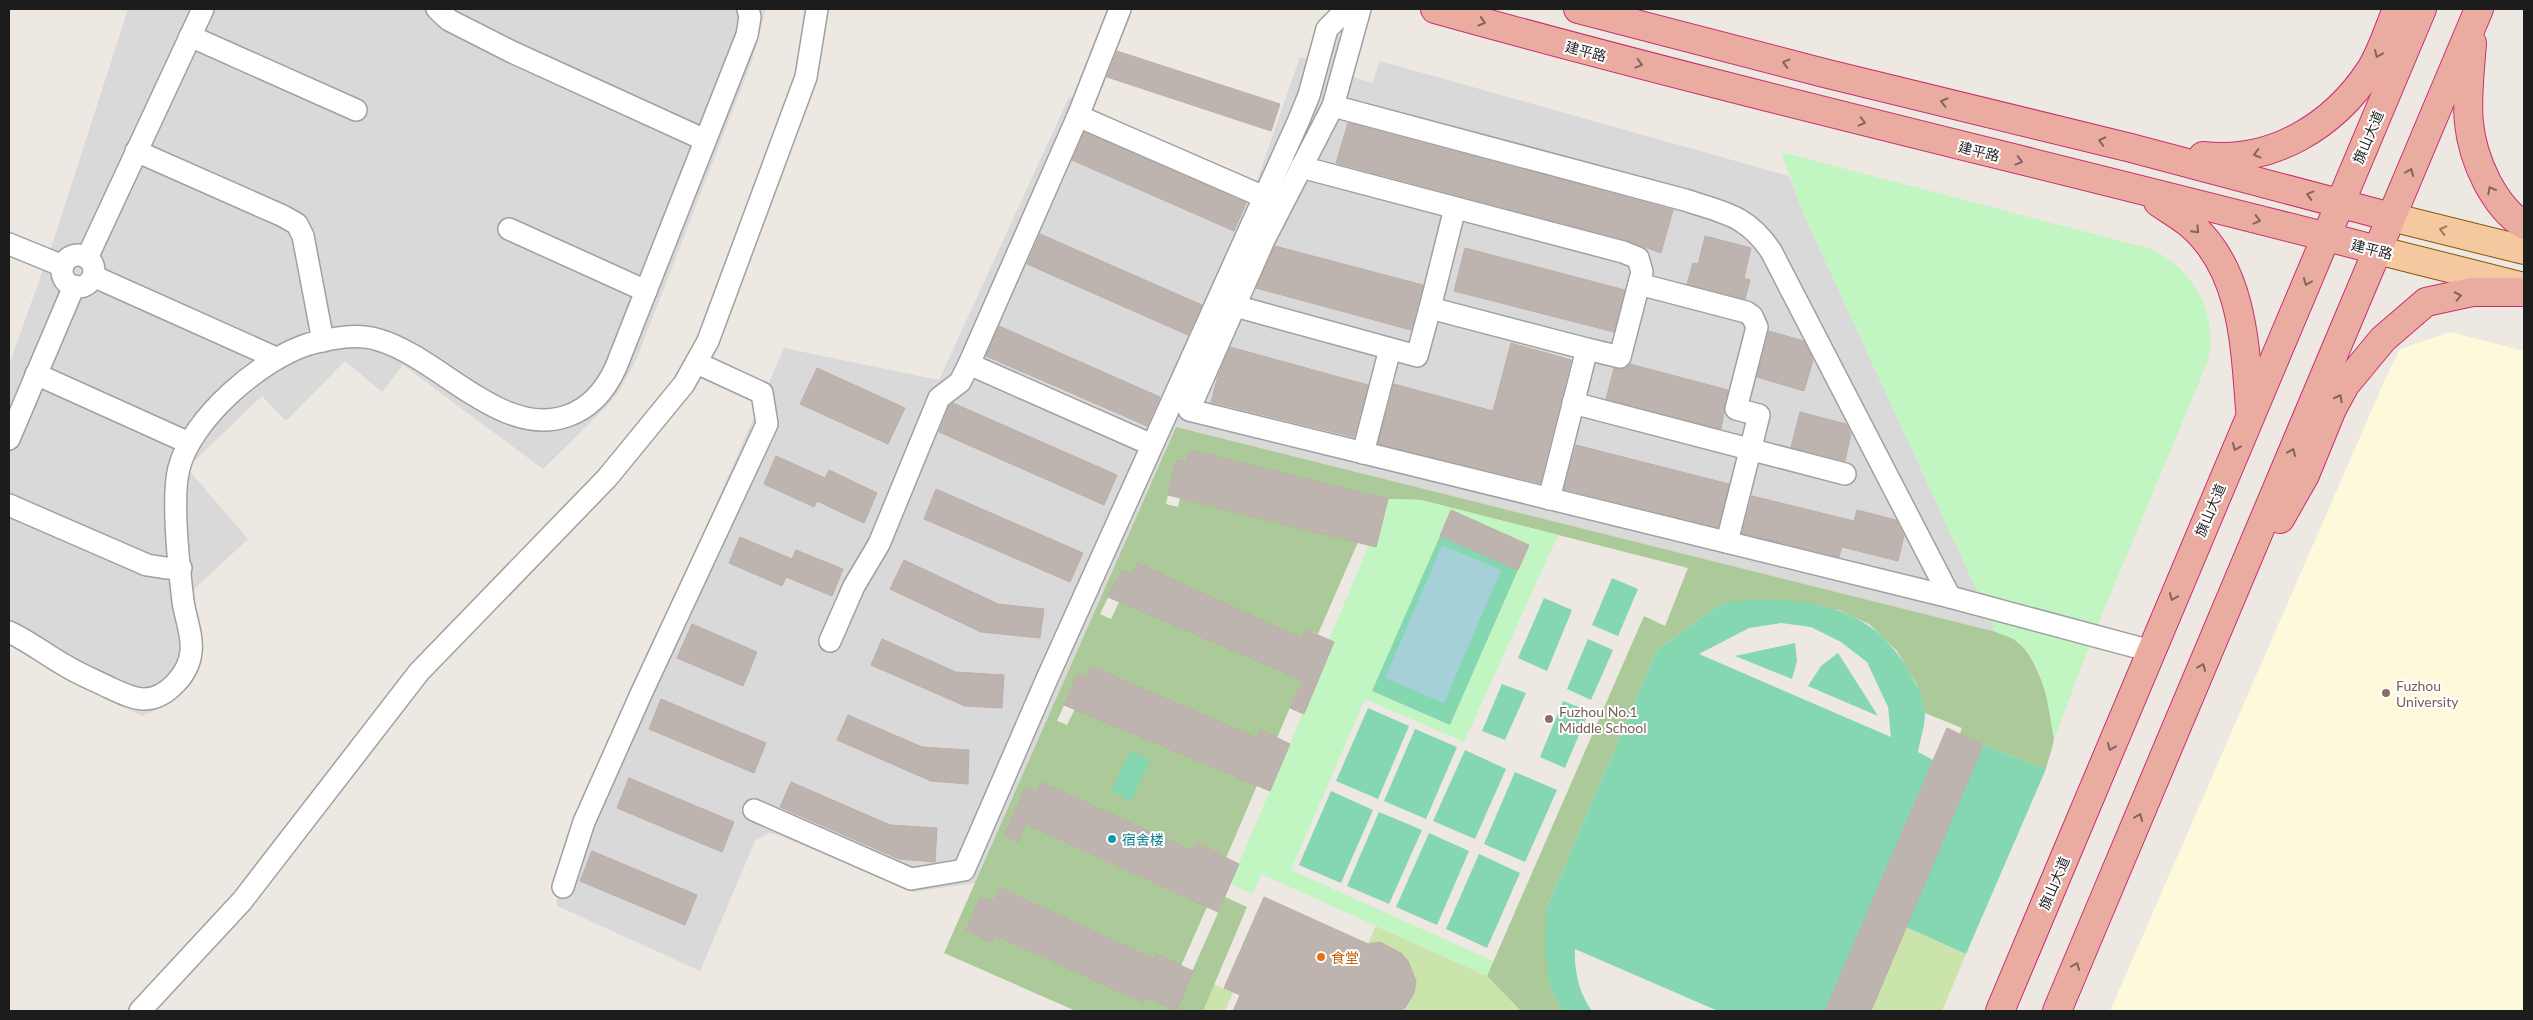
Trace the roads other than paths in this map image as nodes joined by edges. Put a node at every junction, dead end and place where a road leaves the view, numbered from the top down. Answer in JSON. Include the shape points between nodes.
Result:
{"nodes":[{"id":1,"x":203,"y":9,"type":"edge"},
{"id":2,"x":437,"y":9,"type":"edge"},
{"id":3,"x":748,"y":9,"type":"edge"},
{"id":4,"x":817,"y":9,"type":"edge"},
{"id":5,"x":1120,"y":9,"type":"edge"},
{"id":6,"x":1347,"y":9,"type":"edge"},
{"id":7,"x":1360,"y":9,"type":"edge"},
{"id":8,"x":1435,"y":9,"type":"edge"},
{"id":9,"x":1578,"y":9,"type":"edge"},
{"id":10,"x":2397,"y":9,"type":"edge"},
{"id":11,"x":2422,"y":9,"type":"edge"},
{"id":12,"x":2477,"y":14,"type":"edge"},
{"id":13,"x":190,"y":36,"type":"junction"},
{"id":14,"x":1333,"y":106,"type":"junction"},
{"id":15,"x":356,"y":110,"type":"dead end"},
{"id":16,"x":1078,"y":116,"type":"junction"},
{"id":17,"x":705,"y":140,"type":"junction"},
{"id":18,"x":2132,"y":148,"type":"junction"},
{"id":19,"x":136,"y":151,"type":"junction"},
{"id":20,"x":1301,"y":167,"type":"junction"},
{"id":21,"x":2142,"y":192,"type":"junction"},
{"id":22,"x":1264,"y":197,"type":"junction"},
{"id":23,"x":2340,"y":203,"type":"junction"},
{"id":24,"x":1456,"y":208,"type":"junction"},
{"id":25,"x":2391,"y":217,"type":"junction"},
{"id":26,"x":2524,"y":225,"type":"edge"},
{"id":27,"x":509,"y":230,"type":"dead end"},
{"id":28,"x":2326,"y":237,"type":"junction"},
{"id":29,"x":9,"y":244,"type":"edge"},
{"id":30,"x":2377,"y":250,"type":"junction"},
{"id":31,"x":2524,"y":250,"type":"edge"},
{"id":32,"x":63,"y":266,"type":"junction"},
{"id":33,"x":90,"y":267,"type":"junction"},
{"id":34,"x":1638,"y":284,"type":"junction"},
{"id":35,"x":74,"y":286,"type":"junction"},
{"id":36,"x":2524,"y":287,"type":"edge"},
{"id":37,"x":646,"y":291,"type":"junction"},
{"id":38,"x":2524,"y":292,"type":"edge"},
{"id":39,"x":1235,"y":306,"type":"junction"},
{"id":40,"x":1430,"y":308,"type":"junction"},
{"id":41,"x":323,"y":341,"type":"junction"},
{"id":42,"x":1390,"y":349,"type":"junction"},
{"id":43,"x":1587,"y":349,"type":"junction"},
{"id":44,"x":276,"y":358,"type":"junction"},
{"id":45,"x":697,"y":363,"type":"junction"},
{"id":46,"x":969,"y":364,"type":"junction"},
{"id":47,"x":36,"y":374,"type":"junction"},
{"id":48,"x":1573,"y":403,"type":"junction"},
{"id":49,"x":2250,"y":413,"type":"junction"},
{"id":50,"x":9,"y":439,"type":"edge"},
{"id":51,"x":189,"y":443,"type":"junction"},
{"id":52,"x":1152,"y":445,"type":"junction"},
{"id":53,"x":1751,"y":449,"type":"junction"},
{"id":54,"x":1363,"y":453,"type":"junction"},
{"id":55,"x":1845,"y":474,"type":"dead end"},
{"id":56,"x":1549,"y":498,"type":"junction"},
{"id":57,"x":9,"y":505,"type":"edge"},
{"id":58,"x":1727,"y":542,"type":"junction"},
{"id":59,"x":180,"y":568,"type":"junction"},
{"id":60,"x":1950,"y":597,"type":"junction"},
{"id":61,"x":2226,"y":610,"type":"junction"},
{"id":62,"x":9,"y":632,"type":"edge"},
{"id":63,"x":830,"y":641,"type":"dead end"},
{"id":64,"x":2151,"y":651,"type":"junction"},
{"id":65,"x":754,"y":810,"type":"dead end"},
{"id":66,"x":563,"y":888,"type":"dead end"},
{"id":67,"x":140,"y":1011,"type":"edge"},
{"id":68,"x":2000,"y":1011,"type":"edge"},
{"id":69,"x":2057,"y":1011,"type":"edge"}],
"edges":[{"from":1,"to":13,"type":"street"},
{"from":2,"to":17,"type":"street","via":[[449,20],[510,51]]},
{"from":3,"to":17,"type":"street","via":[[747,35]]},
{"from":4,"to":45,"type":"street","via":[[806,77]]},
{"from":5,"to":16,"type":"street"},
{"from":6,"to":22,"type":"street","via":[[1327,29],[1309,95]]},
{"from":7,"to":14,"type":"street"},
{"from":8,"to":21,"type":"highway","name":"建平路","one_way":true},
{"from":18,"to":9,"type":"highway","one_way":true},
{"from":10,"to":18,"type":"highway","one_way":true,"via":[[2372,67],[2360,84],[2327,119],[2298,138],[2263,152],[2235,158]]},
{"from":11,"to":23,"type":"highway","name":"旗山大道"},
{"from":25,"to":12,"type":"highway","one_way":true},
{"from":26,"to":12,"type":"highway","one_way":true,"via":[[2494,196],[2472,150],[2467,106]]},
{"from":13,"to":15,"type":"street"},
{"from":13,"to":19,"type":"street"},
{"from":14,"to":20,"type":"street"},
{"from":14,"to":60,"type":"street","via":[[1685,200],[1747,223],[1771,251]]},
{"from":16,"to":22,"type":"street"},
{"from":16,"to":46,"type":"street"},
{"from":17,"to":37,"type":"street"},
{"from":23,"to":18,"type":"highway","one_way":true},
{"from":19,"to":33,"type":"street"},
{"from":19,"to":41,"type":"street","via":[[297,224],[303,236]]},
{"from":20,"to":24,"type":"street"},
{"from":20,"to":39,"type":"street"},
{"from":21,"to":28,"type":"highway","name":"建平路","one_way":true},
{"from":21,"to":49,"type":"highway","one_way":true,"via":[[2190,224],[2212,247],[2228,275],[2241,329]]},
{"from":22,"to":52,"type":"street"},
{"from":23,"to":25,"type":"highway"},
{"from":23,"to":28,"type":"highway","name":"旗山大道"},
{"from":24,"to":34,"type":"street","via":[[1631,254],[1642,265]]},
{"from":24,"to":40,"type":"street"},
{"from":25,"to":30,"type":"highway"},
{"from":31,"to":25,"type":"main road","one_way":true},
{"from":27,"to":37,"type":"street"},
{"from":28,"to":30,"type":"highway","name":"建平路"},
{"from":28,"to":49,"type":"highway","name":"旗山大道","one_way":true},
{"from":29,"to":32,"type":"street"},
{"from":30,"to":36,"type":"main road","name":"建平路"},
{"from":61,"to":30,"type":"highway","one_way":true},
{"from":32,"to":33,"type":"street","via":[[72,256]]},
{"from":32,"to":35,"type":"street","via":[[64,278]]},
{"from":33,"to":35,"type":"street","via":[[86,284]]},
{"from":33,"to":44,"type":"street"},
{"from":34,"to":43,"type":"street","via":[[1620,357]]},
{"from":34,"to":53,"type":"street","via":[[1752,316],[1757,327],[1736,409],[1759,415]]},
{"from":35,"to":47,"type":"street"},
{"from":37,"to":41,"type":"street","via":[[606,386],[580,411],[559,419],[526,420],[505,412],[406,351],[379,340],[358,336]]},
{"from":61,"to":38,"type":"highway","one_way":true,"via":[[2305,475],[2345,385],[2383,339],[2426,302],[2472,292]]},
{"from":39,"to":42,"type":"street"},
{"from":39,"to":54,"type":"street","via":[[1189,410]]},
{"from":40,"to":42,"type":"street","via":[[1417,356]]},
{"from":40,"to":43,"type":"street"},
{"from":41,"to":44,"type":"street"},
{"from":42,"to":54,"type":"street"},
{"from":43,"to":48,"type":"street"},
{"from":44,"to":51,"type":"street","via":[[256,370],[232,392]]},
{"from":45,"to":66,"type":"street","via":[[762,393],[767,424],[584,822]]},
{"from":45,"to":67,"type":"street","via":[[673,400],[608,478],[420,672],[242,901]]},
{"from":46,"to":52,"type":"street"},
{"from":46,"to":63,"type":"street","via":[[960,382],[939,398],[879,544],[854,586]]},
{"from":47,"to":50,"type":"street"},
{"from":47,"to":51,"type":"street"},
{"from":48,"to":53,"type":"street"},
{"from":48,"to":56,"type":"street"},
{"from":49,"to":64,"type":"highway","name":"旗山大道","one_way":true},
{"from":51,"to":59,"type":"street","via":[[176,481]]},
{"from":52,"to":65,"type":"street","via":[[964,870],[912,879]]},
{"from":53,"to":55,"type":"street"},
{"from":53,"to":58,"type":"street"},
{"from":54,"to":56,"type":"street"},
{"from":56,"to":58,"type":"street"},
{"from":57,"to":59,"type":"street","via":[[147,565]]},
{"from":58,"to":60,"type":"street"},
{"from":59,"to":62,"type":"street","via":[[191,644],[190,661],[172,687],[152,698],[144,699],[116,690],[67,667]]},
{"from":60,"to":64,"type":"street"},
{"from":69,"to":61,"type":"highway","one_way":true},
{"from":64,"to":68,"type":"highway","name":"旗山大道","one_way":true}]}
